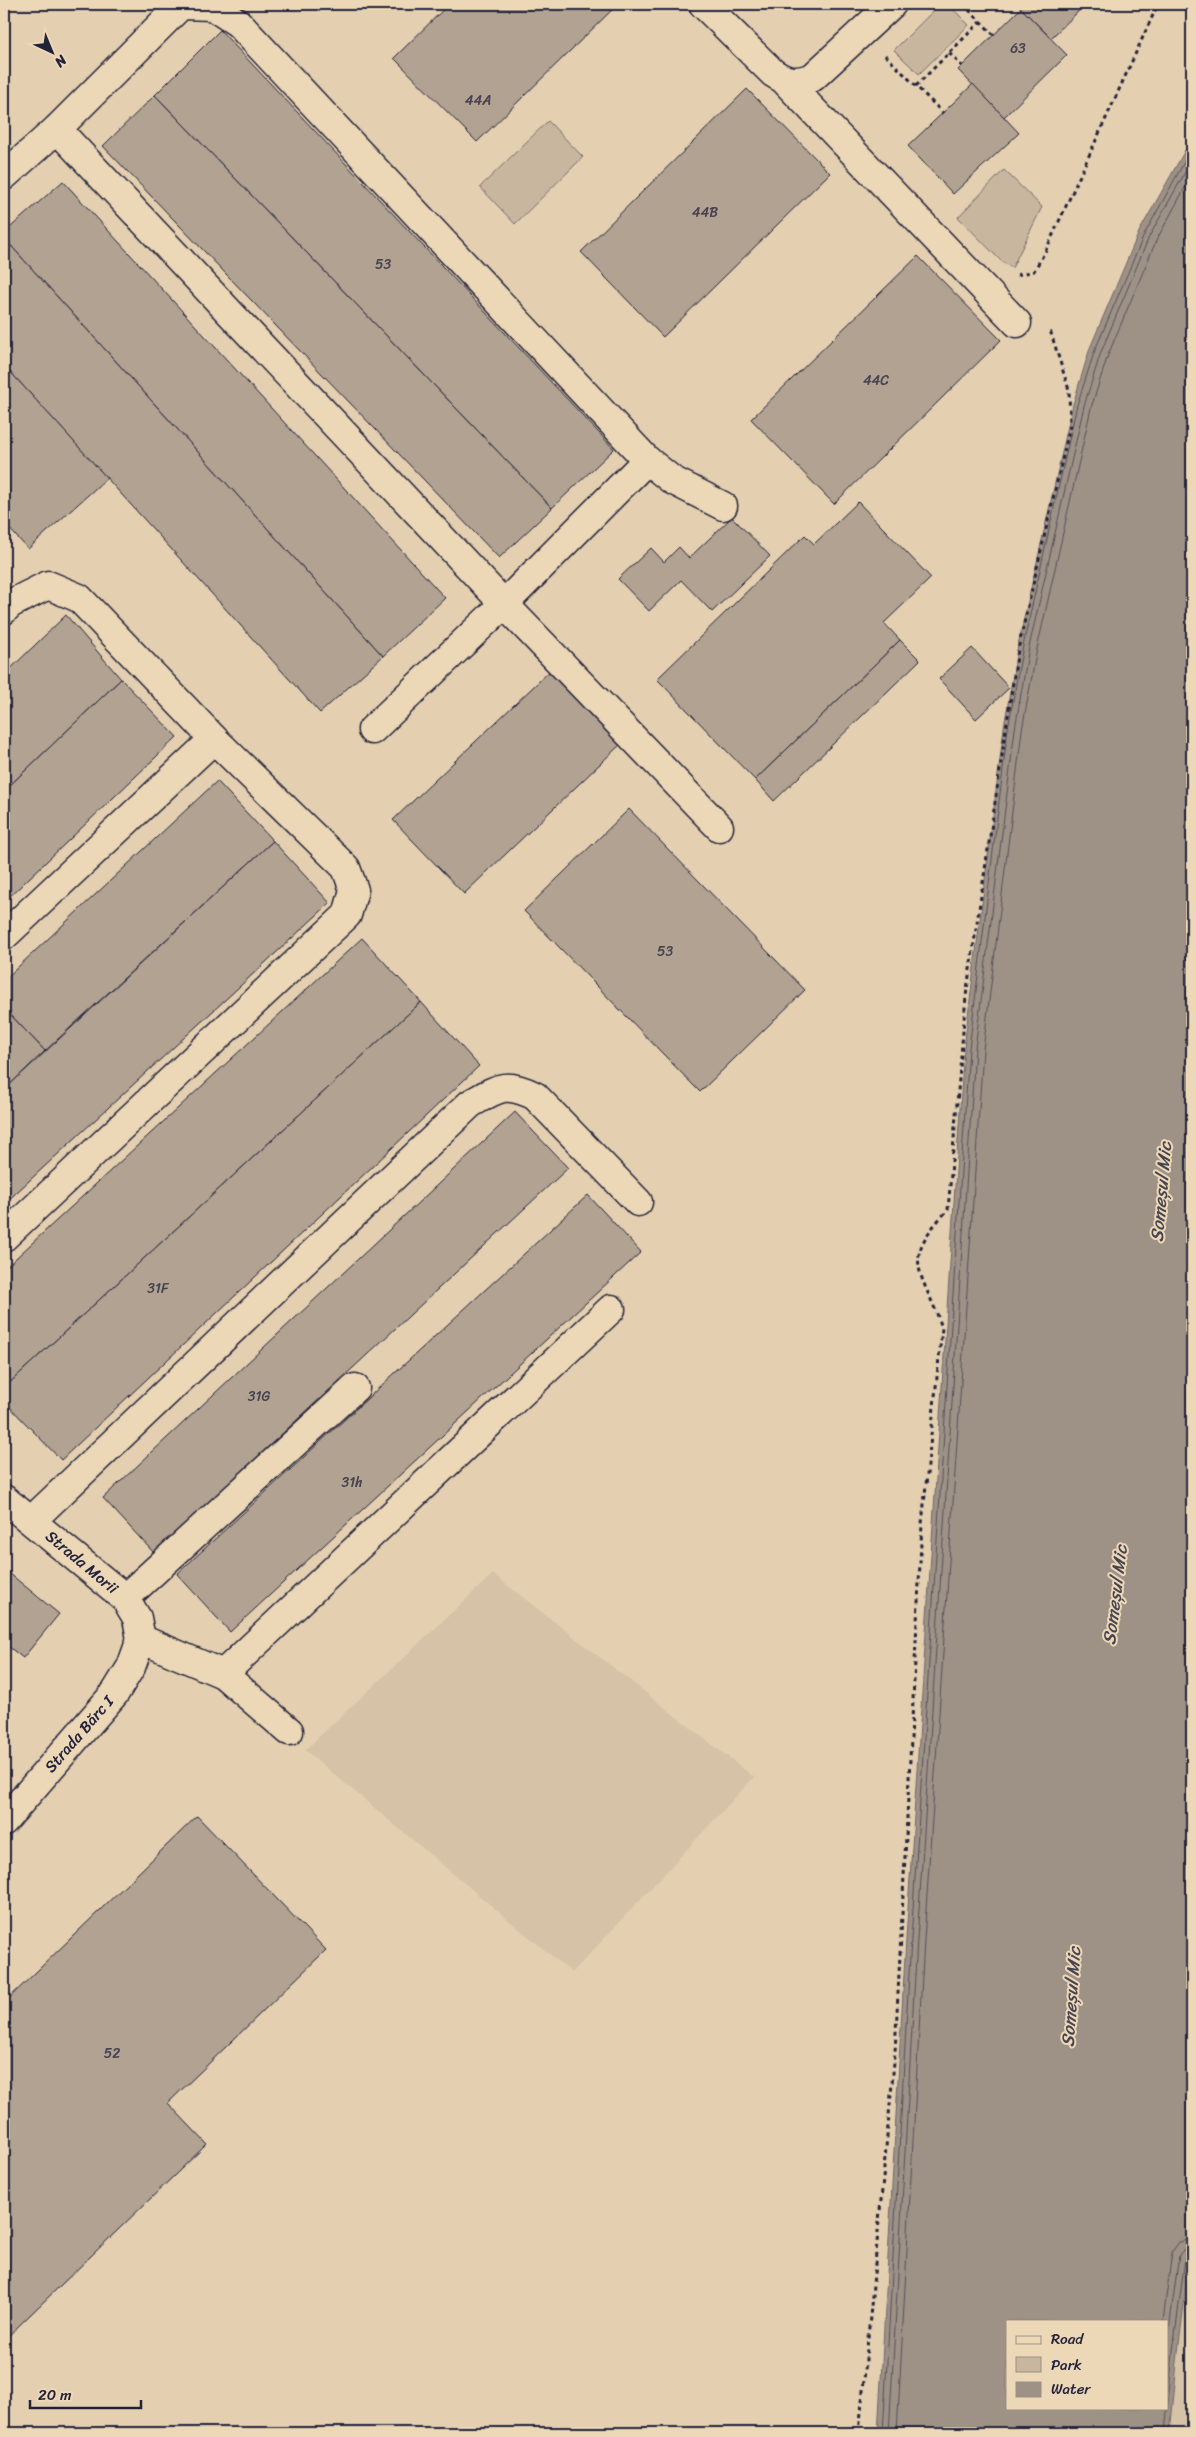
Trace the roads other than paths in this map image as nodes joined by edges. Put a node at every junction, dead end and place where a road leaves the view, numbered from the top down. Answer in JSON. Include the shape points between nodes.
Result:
{"nodes":[{"id":1,"x":703,"y":4,"type":"edge"},
{"id":2,"x":892,"y":4,"type":"edge"},
{"id":3,"x":786,"y":82,"type":"junction"},
{"id":4,"x":57,"y":129,"type":"junction"},
{"id":5,"x":4,"y":176,"type":"edge"},
{"id":6,"x":1017,"y":322,"type":"dead end"},
{"id":7,"x":647,"y":460,"type":"junction"},
{"id":8,"x":723,"y":506,"type":"dead end"},
{"id":9,"x":504,"y":604,"type":"junction"},
{"id":10,"x":6,"y":605,"type":"edge"},
{"id":11,"x":372,"y":730,"type":"dead end"},
{"id":12,"x":214,"y":739,"type":"junction"},
{"id":13,"x":719,"y":827,"type":"dead end"},
{"id":14,"x":4,"y":936,"type":"edge"},
{"id":15,"x":638,"y":1202,"type":"dead end"},
{"id":16,"x":4,"y":1236,"type":"edge"},
{"id":17,"x":611,"y":1309,"type":"dead end"},
{"id":18,"x":355,"y":1388,"type":"dead end"},
{"id":19,"x":4,"y":1499,"type":"edge"},
{"id":20,"x":32,"y":1520,"type":"junction"},
{"id":21,"x":125,"y":1598,"type":"junction"},
{"id":22,"x":141,"y":1639,"type":"junction"},
{"id":23,"x":223,"y":1674,"type":"junction"},
{"id":24,"x":289,"y":1732,"type":"dead end"},
{"id":25,"x":4,"y":1821,"type":"edge"}],
"edges":[{"from":1,"to":3,"type":"street"},
{"from":2,"to":3,"type":"street","via":[[813,78]]},
{"from":3,"to":6,"type":"street"},
{"from":4,"to":5,"type":"street"},
{"from":4,"to":7,"type":"street","via":[[181,5],[212,6],[238,22]]},
{"from":4,"to":9,"type":"street"},
{"from":7,"to":8,"type":"street","via":[[672,480]]},
{"from":7,"to":9,"type":"street"},
{"from":9,"to":11,"type":"street"},
{"from":9,"to":13,"type":"street"},
{"from":10,"to":12,"type":"street","via":[[48,585],[79,598]]},
{"from":12,"to":14,"type":"street"},
{"from":12,"to":16,"type":"street","via":[[346,868],[354,890],[347,916]]},
{"from":15,"to":20,"type":"street","via":[[535,1096],[516,1086],[495,1089],[463,1111]]},
{"from":17,"to":23,"type":"street"},
{"from":18,"to":21,"type":"street"},
{"from":19,"to":20,"type":"street","name":"Strada Morii"},
{"from":20,"to":21,"type":"street","name":"Strada Morii"},
{"from":21,"to":22,"type":"street","name":"Strada Morii","via":[[137,1618]]},
{"from":22,"to":23,"type":"street"},
{"from":22,"to":25,"type":"street","name":"Strada Bărc I","via":[[115,1693]]},
{"from":23,"to":24,"type":"street"}]}
